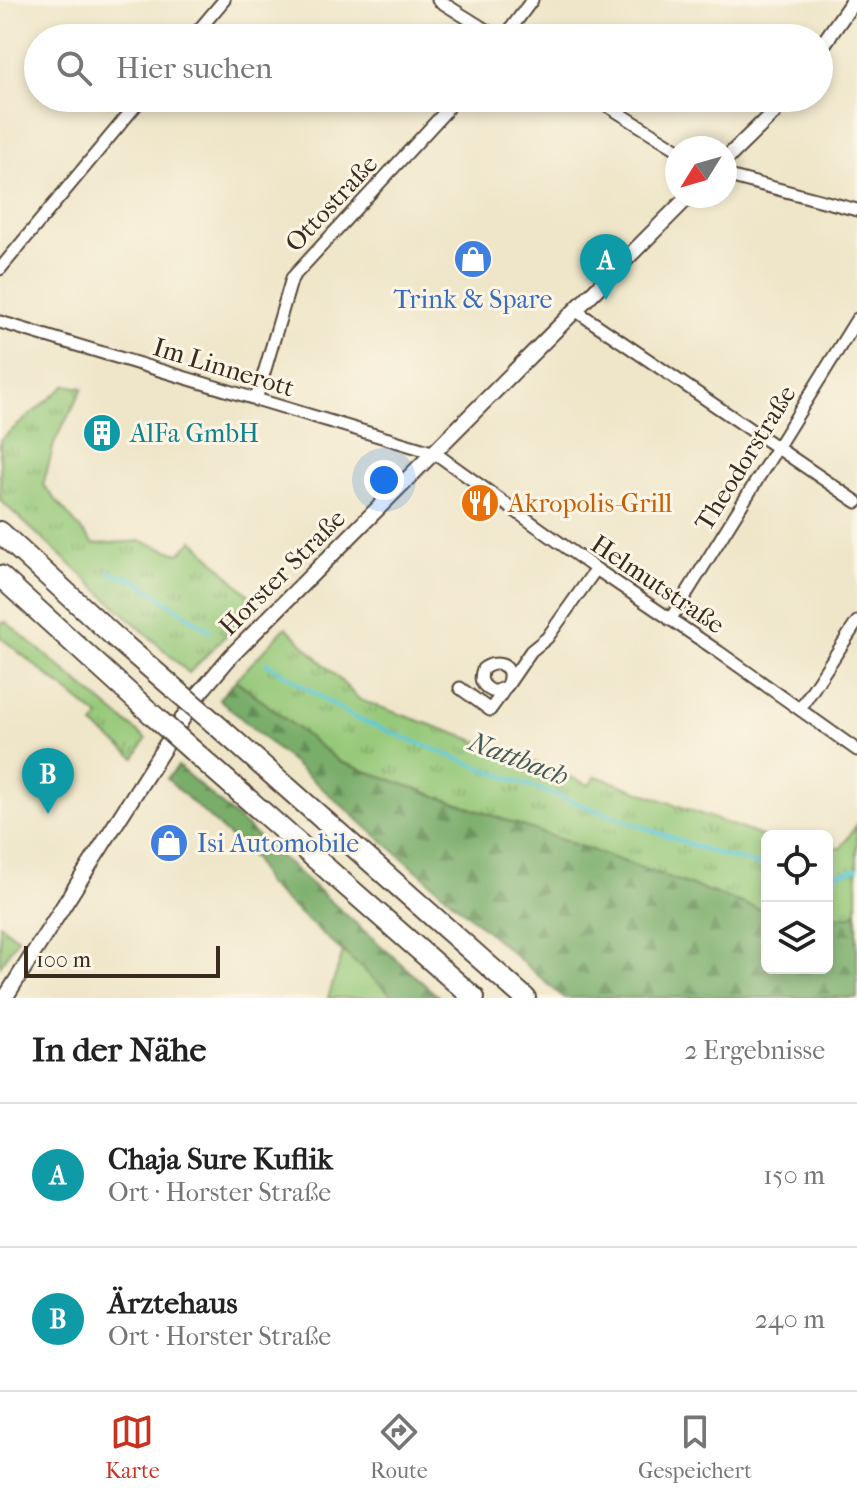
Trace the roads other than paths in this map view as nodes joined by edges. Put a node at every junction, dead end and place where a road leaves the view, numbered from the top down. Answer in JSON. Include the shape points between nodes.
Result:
{"nodes":[{"id":1,"x":224,"y":0,"type":"edge"},
{"id":2,"x":438,"y":0,"type":"edge"},
{"id":3,"x":532,"y":0,"type":"edge"},
{"id":4,"x":854,"y":0,"type":"edge"},
{"id":5,"x":204,"y":24,"type":"edge"},
{"id":6,"x":476,"y":24,"type":"edge"},
{"id":7,"x":509,"y":24,"type":"edge"},
{"id":8,"x":833,"y":30,"type":"edge"},
{"id":9,"x":130,"y":112,"type":"edge"},
{"id":10,"x":445,"y":112,"type":"edge"},
{"id":11,"x":618,"y":112,"type":"edge"},
{"id":12,"x":774,"y":112,"type":"edge"},
{"id":13,"x":665,"y":142,"type":"edge"},
{"id":14,"x":737,"y":148,"type":"edge"},
{"id":15,"x":737,"y":178,"type":"edge"},
{"id":16,"x":677,"y":208,"type":"edge"},
{"id":17,"x":857,"y":210,"type":"edge"},
{"id":18,"x":0,"y":269,"type":"edge"},
{"id":19,"x":575,"y":310,"type":"junction"},
{"id":20,"x":857,"y":319,"type":"edge"},
{"id":21,"x":0,"y":322,"type":"edge"},
{"id":22,"x":256,"y":400,"type":"junction"},
{"id":23,"x":777,"y":449,"type":"junction"},
{"id":24,"x":435,"y":453,"type":"junction"},
{"id":25,"x":857,"y":502,"type":"edge"},
{"id":26,"x":0,"y":532,"type":"edge"},
{"id":27,"x":596,"y":569,"type":"junction"},
{"id":28,"x":0,"y":576,"type":"edge"},
{"id":29,"x":670,"y":620,"type":"junction"},
{"id":30,"x":857,"y":622,"type":"edge"},
{"id":31,"x":460,"y":688,"type":"dead end"},
{"id":32,"x":800,"y":709,"type":"junction"},
{"id":33,"x":857,"y":750,"type":"edge"},
{"id":34,"x":5,"y":998,"type":"edge"},
{"id":35,"x":474,"y":998,"type":"edge"},
{"id":36,"x":525,"y":998,"type":"edge"}],
"edges":[{"from":1,"to":5,"type":"street"},
{"from":2,"to":6,"type":"street"},
{"from":3,"to":7,"type":"street"},
{"from":4,"to":8,"type":"main road"},
{"from":9,"to":18,"type":"street"},
{"from":10,"to":22,"type":"street","name":"Ottostraße","via":[[292,278]]},
{"from":11,"to":13,"type":"street"},
{"from":12,"to":14,"type":"main road"},
{"from":15,"to":17,"type":"street"},
{"from":16,"to":19,"type":"main road","name":"Horster Straße"},
{"from":19,"to":23,"type":"street"},
{"from":19,"to":24,"type":"main road","name":"Horster Straße"},
{"from":20,"to":23,"type":"street","name":"Theodorstraße"},
{"from":21,"to":22,"type":"street","name":"Im Linnerott"},
{"from":22,"to":24,"type":"street","name":"Im Linnerott"},
{"from":23,"to":25,"type":"street"},
{"from":23,"to":29,"type":"street","name":"Theodorstraße"},
{"from":24,"to":27,"type":"street","name":"Helmutstraße"},
{"from":24,"to":34,"type":"main road","name":"Horster Straße","via":[[197,696]]},
{"from":26,"to":36,"type":"highway","bridge":true},
{"from":27,"to":29,"type":"street","name":"Helmutstraße"},
{"from":27,"to":31,"type":"street","via":[[490,710]]},
{"from":28,"to":35,"type":"highway","bridge":true},
{"from":29,"to":32,"type":"street","name":"Helmutstraße"},
{"from":30,"to":32,"type":"street"},
{"from":32,"to":33,"type":"street","name":"Helmutstraße"}]}
